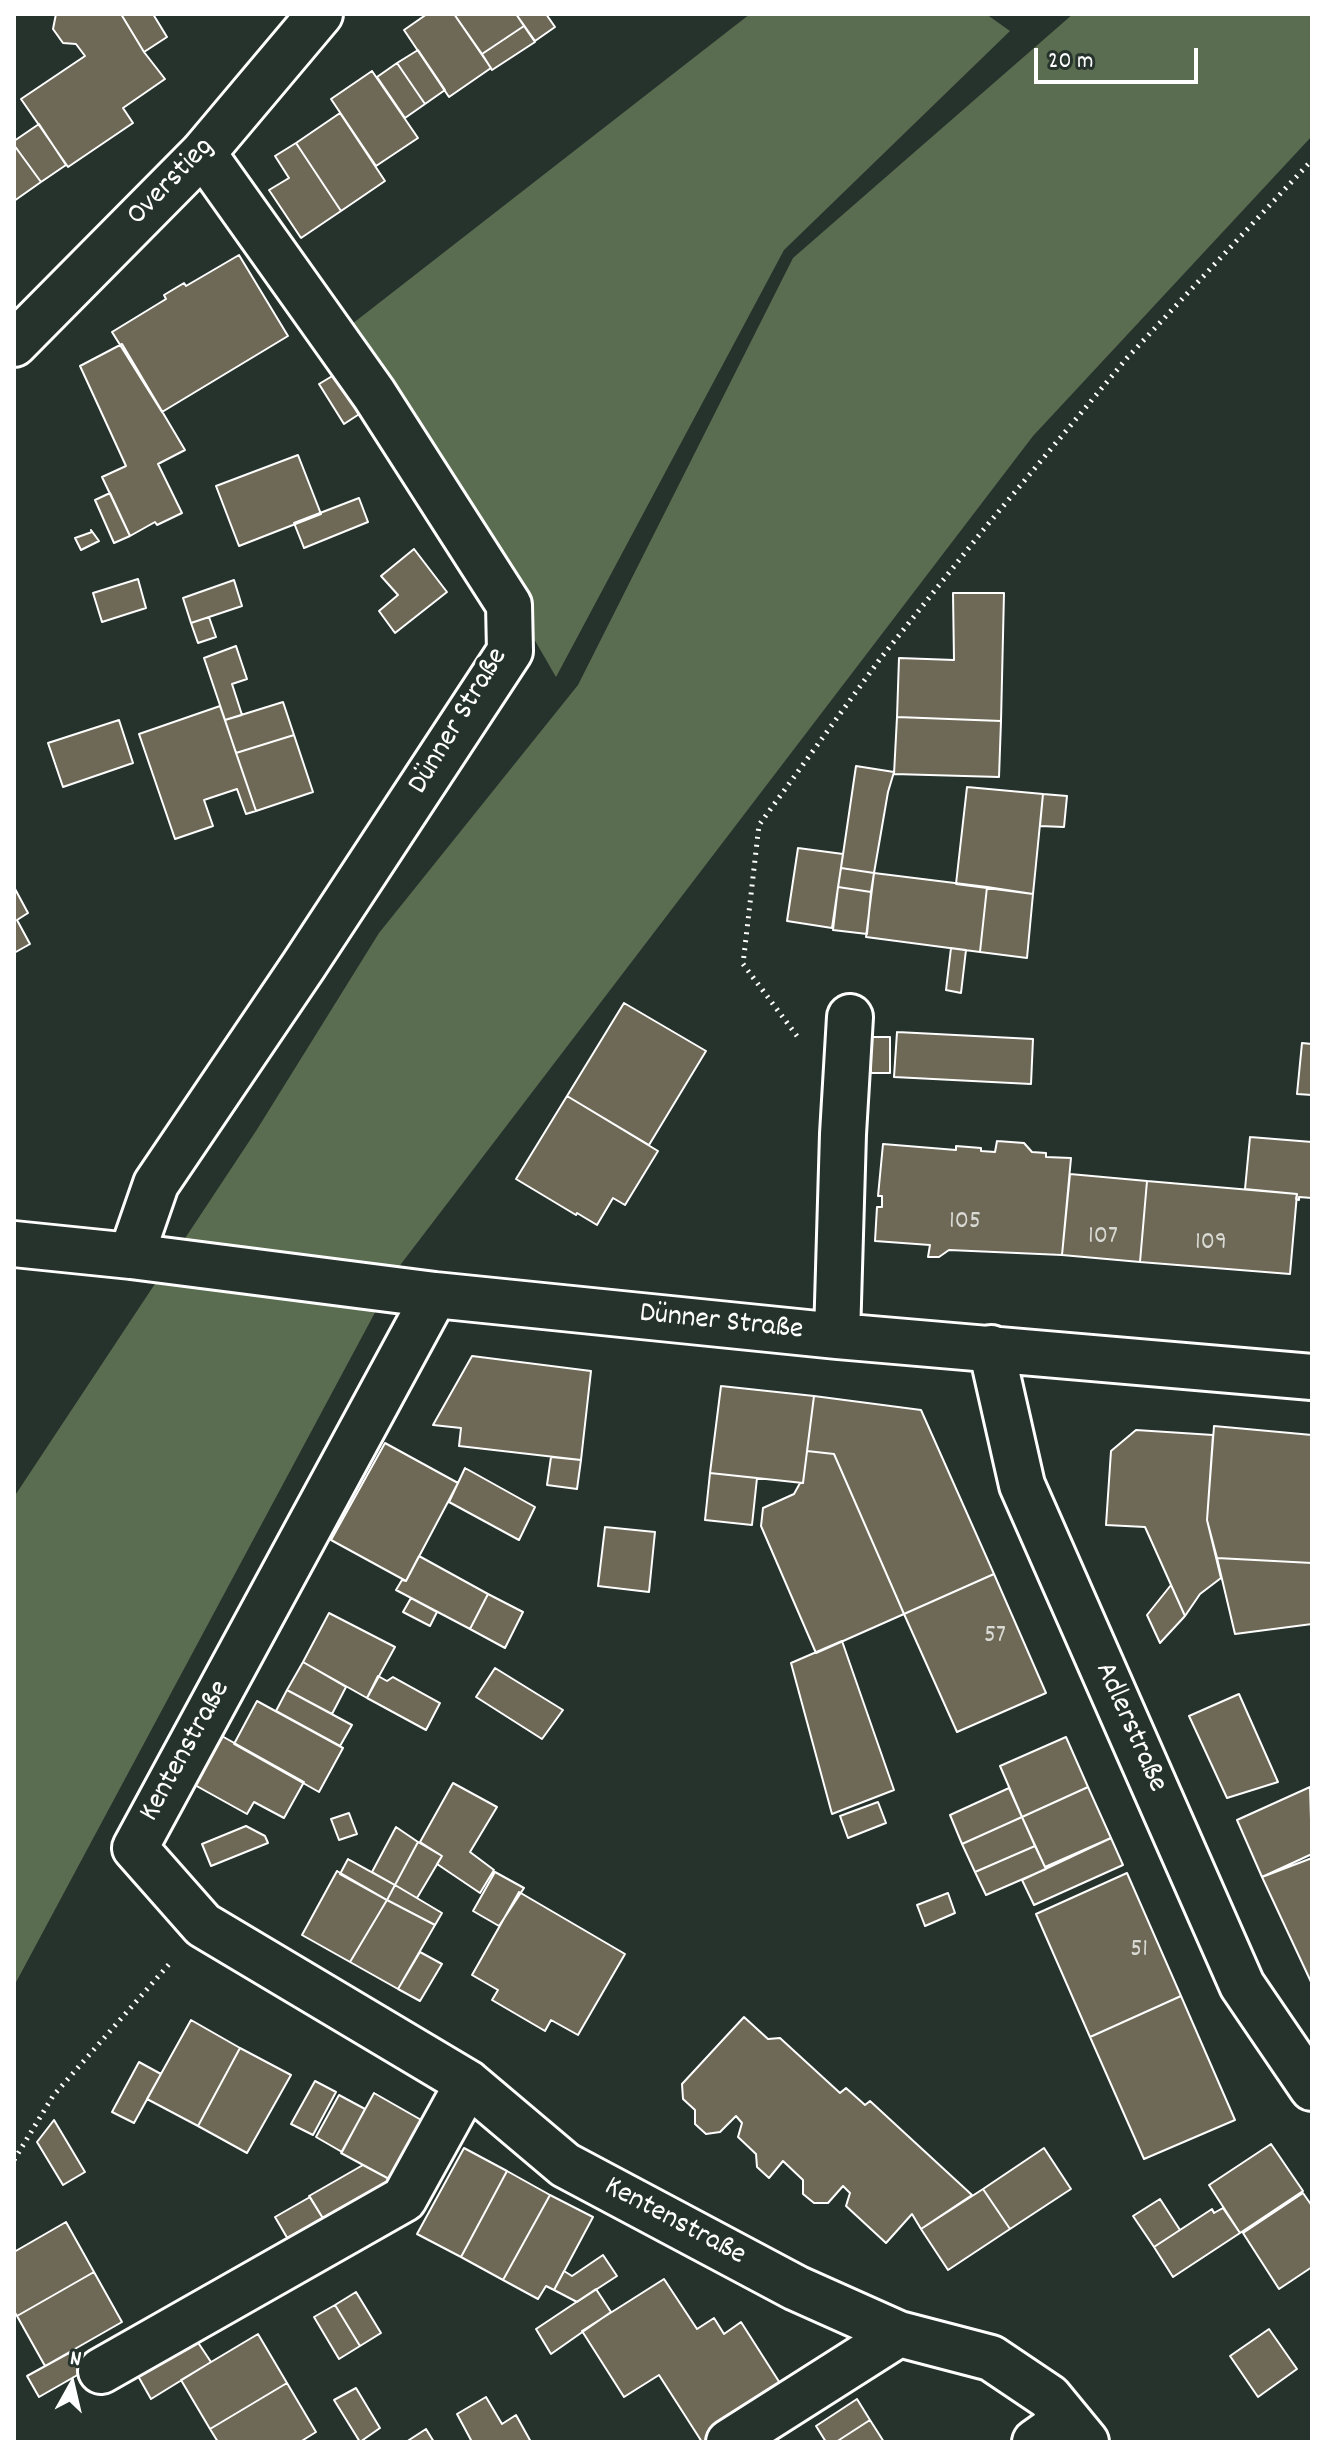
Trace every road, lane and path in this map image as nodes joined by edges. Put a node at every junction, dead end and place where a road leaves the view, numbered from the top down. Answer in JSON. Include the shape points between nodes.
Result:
{"nodes":[{"id":1,"x":320,"y":14,"type":"edge"},
{"id":2,"x":203,"y":153,"type":"junction"},
{"id":3,"x":1312,"y":160,"type":"edge"},
{"id":4,"x":14,"y":344,"type":"edge"},
{"id":5,"x":850,"y":1017,"type":"dead end"},
{"id":6,"x":799,"y":1040,"type":"dead end"},
{"id":7,"x":14,"y":1244,"type":"edge"},
{"id":8,"x":131,"y":1256,"type":"junction"},
{"id":9,"x":435,"y":1295,"type":"junction"},
{"id":10,"x":837,"y":1336,"type":"junction"},
{"id":11,"x":991,"y":1348,"type":"junction"},
{"id":12,"x":1312,"y":1377,"type":"edge"},
{"id":13,"x":203,"y":1925,"type":"junction"},
{"id":14,"x":468,"y":2083,"type":"junction"},
{"id":15,"x":1312,"y":2088,"type":"edge"},
{"id":16,"x":14,"y":2160,"type":"edge"},
{"id":17,"x":899,"y":2334,"type":"junction"},
{"id":18,"x":101,"y":2371,"type":"dead end"},
{"id":19,"x":1062,"y":2435,"type":"edge"},
{"id":20,"x":729,"y":2442,"type":"edge"}],
"edges":[{"from":1,"to":2,"type":"street","name":"Overstieg"},
{"from":2,"to":4,"type":"street","name":"Overstieg"},
{"from":2,"to":8,"type":"street","name":"Dünner Straße","via":[[374,394],[509,605],[510,651],[156,1184]]},
{"from":3,"to":6,"type":"path","via":[[1127,358],[1004,505],[880,659],[759,825],[743,964]]},
{"from":5,"to":10,"type":"street"},
{"from":7,"to":8,"type":"street","name":"Dünner Straße"},
{"from":8,"to":9,"type":"street","name":"Dünner Straße"},
{"from":9,"to":10,"type":"street","name":"Dünner Straße"},
{"from":9,"to":13,"type":"street","name":"Kentenstraße","via":[[135,1848]]},
{"from":10,"to":11,"type":"street","name":"Dünner Straße"},
{"from":11,"to":12,"type":"street","name":"Dünner Straße"},
{"from":11,"to":15,"type":"street","name":"Adlerstraße","via":[[1022,1485],[1242,1985]]},
{"from":13,"to":14,"type":"street","name":"Kentenstraße"},
{"from":13,"to":16,"type":"path","via":[[53,2096]]},
{"from":14,"to":17,"type":"street","name":"Kentenstraße","via":[[565,2165],[796,2288]]},
{"from":14,"to":18,"type":"street","via":[[404,2199]]},
{"from":17,"to":19,"type":"street","name":"Kentenstraße","via":[[991,2358],[1049,2397]]},
{"from":17,"to":20,"type":"street"}]}
